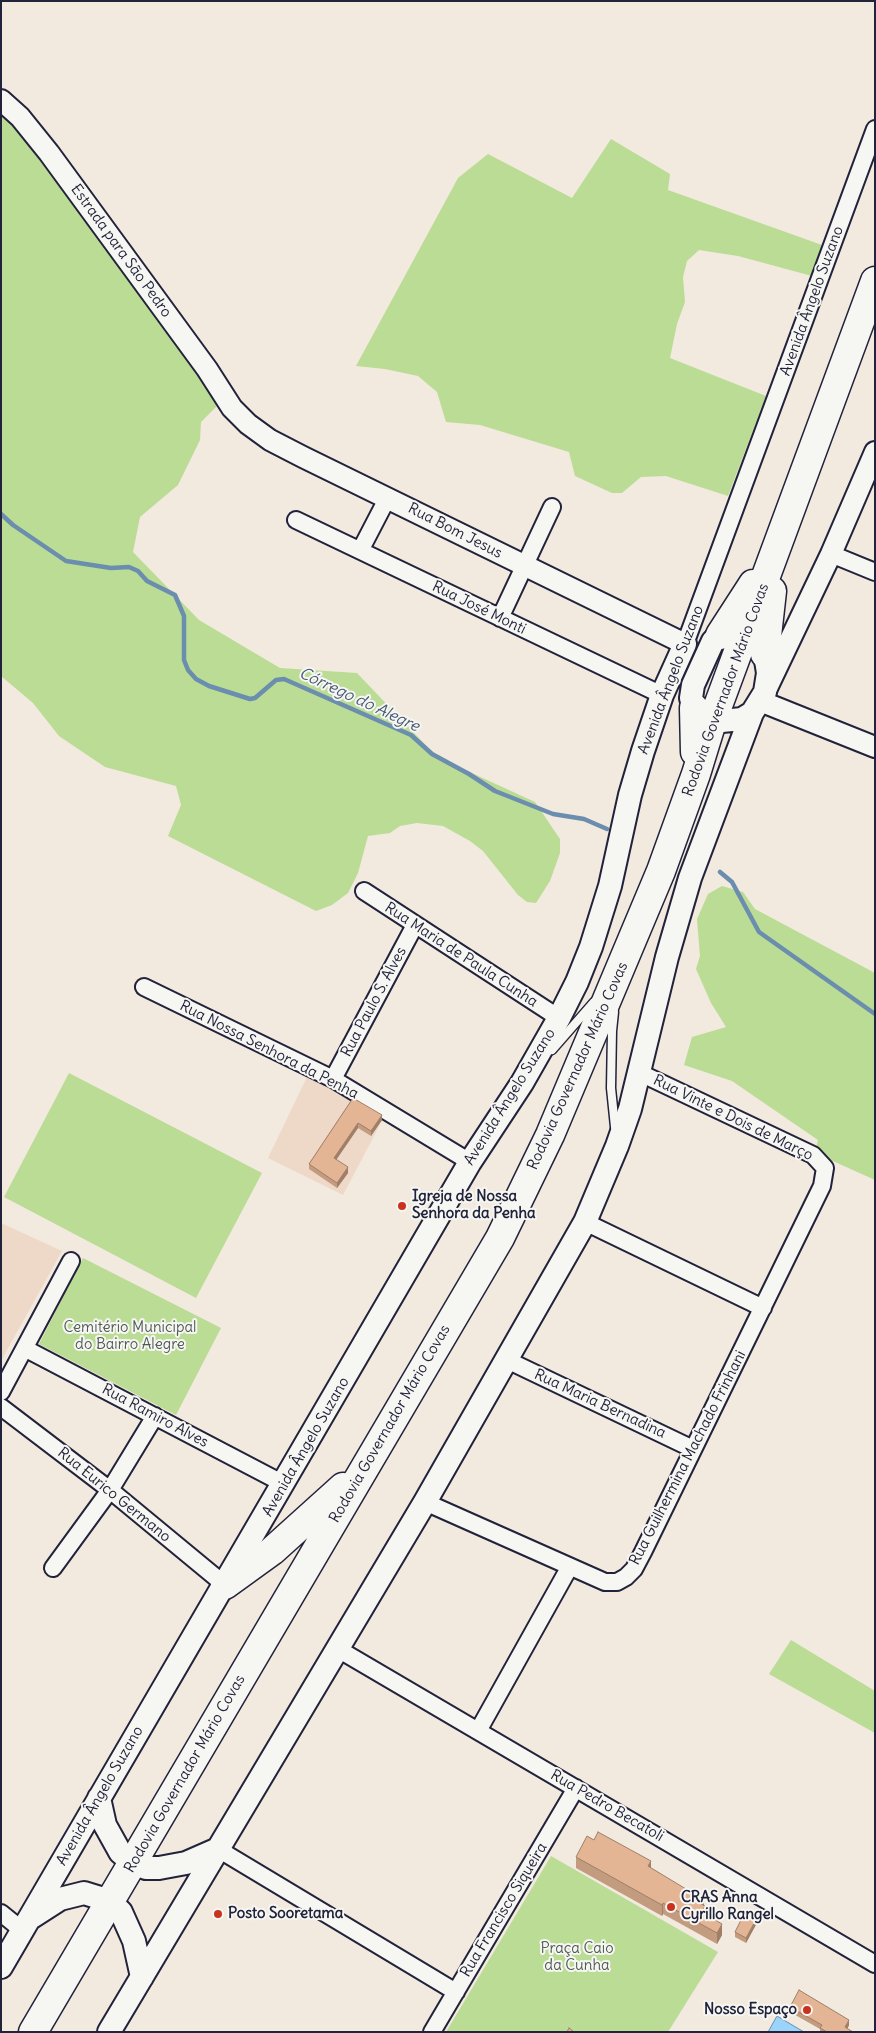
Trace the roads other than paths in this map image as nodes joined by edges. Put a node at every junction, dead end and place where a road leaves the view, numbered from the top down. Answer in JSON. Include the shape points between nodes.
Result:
{"nodes":[{"id":1,"x":1,"y":100,"type":"edge"},
{"id":2,"x":875,"y":129,"type":"edge"},
{"id":3,"x":875,"y":281,"type":"edge"},
{"id":4,"x":232,"y":408,"type":"joint"},
{"id":5,"x":874,"y":456,"type":"edge"},
{"id":6,"x":388,"y":497,"type":"junction"},
{"id":7,"x":552,"y":508,"type":"dead end"},
{"id":8,"x":296,"y":520,"type":"dead end"},
{"id":9,"x":361,"y":549,"type":"junction"},
{"id":10,"x":776,"y":552,"type":"junction"},
{"id":11,"x":830,"y":554,"type":"junction"},
{"id":12,"x":525,"y":567,"type":"junction"},
{"id":13,"x":875,"y":572,"type":"edge"},
{"id":14,"x":500,"y":618,"type":"junction"},
{"id":15,"x":726,"y":637,"type":"junction"},
{"id":16,"x":685,"y":644,"type":"junction"},
{"id":17,"x":765,"y":654,"type":"junction"},
{"id":18,"x":698,"y":672,"type":"junction"},
{"id":19,"x":662,"y":695,"type":"junction"},
{"id":20,"x":736,"y":710,"type":"junction"},
{"id":21,"x":875,"y":747,"type":"edge"},
{"id":22,"x":364,"y":891,"type":"dead end"},
{"id":23,"x":415,"y":925,"type":"junction"},
{"id":24,"x":619,"y":975,"type":"junction"},
{"id":25,"x":144,"y":987,"type":"dead end"},
{"id":26,"x":558,"y":1018,"type":"junction"},
{"id":27,"x":638,"y":1072,"type":"junction"},
{"id":28,"x":333,"y":1079,"type":"junction"},
{"id":29,"x":522,"y":1083,"type":"junction"},
{"id":30,"x":617,"y":1146,"type":"junction"},
{"id":31,"x":470,"y":1162,"type":"junction"},
{"id":32,"x":825,"y":1168,"type":"joint"},
{"id":33,"x":585,"y":1222,"type":"junction"},
{"id":34,"x":71,"y":1261,"type":"dead end"},
{"id":35,"x":763,"y":1308,"type":"junction"},
{"id":36,"x":26,"y":1349,"type":"junction"},
{"id":37,"x":507,"y":1360,"type":"junction"},
{"id":38,"x":1,"y":1392,"type":"edge"},
{"id":39,"x":1,"y":1407,"type":"edge"},
{"id":40,"x":155,"y":1416,"type":"junction"},
{"id":41,"x":693,"y":1448,"type":"junction"},
{"id":42,"x":366,"y":1465,"type":"junction"},
{"id":43,"x":284,"y":1484,"type":"junction"},
{"id":44,"x":110,"y":1490,"type":"junction"},
{"id":45,"x":425,"y":1502,"type":"junction"},
{"id":46,"x":53,"y":1568,"type":"dead end"},
{"id":47,"x":568,"y":1568,"type":"junction"},
{"id":48,"x":225,"y":1585,"type":"junction"},
{"id":49,"x":338,"y":1649,"type":"junction"},
{"id":50,"x":478,"y":1731,"type":"junction"},
{"id":51,"x":576,"y":1788,"type":"junction"},
{"id":52,"x":99,"y":1798,"type":"junction"},
{"id":53,"x":218,"y":1849,"type":"junction"},
{"id":54,"x":133,"y":1863,"type":"junction"},
{"id":55,"x":110,"y":1901,"type":"junction"},
{"id":56,"x":1,"y":1913,"type":"edge"},
{"id":57,"x":25,"y":1925,"type":"junction"},
{"id":58,"x":875,"y":1964,"type":"edge"},
{"id":59,"x":1,"y":1967,"type":"edge"},
{"id":60,"x":142,"y":1977,"type":"junction"},
{"id":61,"x":456,"y":1992,"type":"junction"},
{"id":62,"x":33,"y":2032,"type":"edge"},
{"id":63,"x":109,"y":2032,"type":"edge"},
{"id":64,"x":432,"y":2032,"type":"edge"}],
"edges":[{"from":1,"to":4,"type":"street","name":"Estrada para São Pedro","via":[[20,117],[48,152]]},
{"from":2,"to":16,"type":"street","name":"Avenida Ângelo Suzano"},
{"from":3,"to":10,"type":"highway","name":"Rodovia Governador Mário Covas"},
{"from":4,"to":6,"type":"street","name":"Rua Bom Jesus","via":[[270,440]]},
{"from":5,"to":11,"type":"street"},
{"from":6,"to":9,"type":"street"},
{"from":6,"to":12,"type":"street","name":"Rua Bom Jesus"},
{"from":7,"to":12,"type":"street"},
{"from":8,"to":9,"type":"street","name":"Rua José Monti"},
{"from":9,"to":14,"type":"street","name":"Rua José Monti"},
{"from":10,"to":15,"type":"highway","name":"Rodovia Governador Mário Covas"},
{"from":10,"to":17,"type":"highway"},
{"from":11,"to":13,"type":"street"},
{"from":11,"to":20,"type":"street"},
{"from":12,"to":14,"type":"street"},
{"from":12,"to":16,"type":"street","name":"Rua Bom Jesus"},
{"from":14,"to":19,"type":"street","name":"Rua José Monti"},
{"from":15,"to":16,"type":"main road"},
{"from":15,"to":17,"type":"main road"},
{"from":15,"to":18,"type":"main road"},
{"from":15,"to":20,"type":"highway","name":"Rodovia Governador Mário Covas"},
{"from":16,"to":18,"type":"main road"},
{"from":16,"to":19,"type":"main road","name":"Avenida Ângelo Suzano"},
{"from":17,"to":20,"type":"main road","via":[[768,672]]},
{"from":18,"to":20,"type":"main road","via":[[691,698]]},
{"from":19,"to":26,"type":"main road","name":"Avenida Ângelo Suzano","via":[[630,795],[610,886],[591,947]]},
{"from":20,"to":21,"type":"street"},
{"from":20,"to":24,"type":"highway","name":"Rodovia Governador Mário Covas","via":[[696,774]]},
{"from":20,"to":27,"type":"main road"},
{"from":22,"to":23,"type":"street","name":"Rua Maria de Paula Cunha"},
{"from":23,"to":26,"type":"street","name":"Rua Maria de Paula Cunha"},
{"from":23,"to":28,"type":"street","name":"Rua Paulo S. Alves"},
{"from":24,"to":29,"type":"lane"},
{"from":24,"to":30,"type":"lane","via":[[612,1031],[611,1088]]},
{"from":24,"to":42,"type":"highway","name":"Rodovia Governador Mário Covas","via":[[550,1135],[500,1238]]},
{"from":25,"to":28,"type":"street","name":"Rua Nossa Senhora da Penha"},
{"from":26,"to":29,"type":"main road","name":"Avenida Ângelo Suzano"},
{"from":27,"to":30,"type":"main road"},
{"from":27,"to":32,"type":"street","name":"Rua Vinte e Dois de Março","via":[[813,1155]]},
{"from":28,"to":31,"type":"street","name":"Rua Nossa Senhora da Penha"},
{"from":29,"to":31,"type":"main road","name":"Avenida Ângelo Suzano"},
{"from":30,"to":33,"type":"main road"},
{"from":31,"to":43,"type":"main road","name":"Avenida Ângelo Suzano"},
{"from":32,"to":35,"type":"street","name":"Rua Guilhermina Machado Frinhani","via":[[822,1186]]},
{"from":33,"to":35,"type":"street"},
{"from":33,"to":37,"type":"main road"},
{"from":34,"to":36,"type":"street"},
{"from":35,"to":41,"type":"street","name":"Rua Guilhermina Machado Frinhani"},
{"from":36,"to":38,"type":"street"},
{"from":36,"to":40,"type":"street","name":"Rua Ramiro Alves"},
{"from":37,"to":41,"type":"street","name":"Rua Maria Bernadina"},
{"from":37,"to":45,"type":"main road"},
{"from":39,"to":44,"type":"street","name":"Rua Eurico Germano"},
{"from":40,"to":43,"type":"street","name":"Rua Ramiro Alves"},
{"from":40,"to":44,"type":"street"},
{"from":41,"to":47,"type":"street","name":"Rua Guilhermina Machado Frinhani","via":[[643,1552],[626,1578],[605,1582]]},
{"from":42,"to":48,"type":"highway","via":[[272,1551]]},
{"from":42,"to":54,"type":"highway","name":"Rodovia Governador Mário Covas"},
{"from":43,"to":48,"type":"main road","name":"Avenida Ângelo Suzano"},
{"from":44,"to":46,"type":"street"},
{"from":44,"to":48,"type":"street","name":"Rua Eurico Germano"},
{"from":45,"to":47,"type":"street"},
{"from":45,"to":49,"type":"main road"},
{"from":47,"to":50,"type":"street"},
{"from":48,"to":52,"type":"main road","name":"Avenida Ângelo Suzano"},
{"from":49,"to":50,"type":"street","name":"Rua Pedro Becatoli"},
{"from":49,"to":53,"type":"main road"},
{"from":50,"to":51,"type":"street","name":"Rua Pedro Becatoli"},
{"from":51,"to":58,"type":"street","name":"Rua Pedro Becatoli"},
{"from":51,"to":61,"type":"street","name":"Rua Francisco Siqueira"},
{"from":52,"to":54,"type":"main road","via":[[105,1825],[120,1852]]},
{"from":52,"to":57,"type":"main road","name":"Avenida Ângelo Suzano"},
{"from":53,"to":54,"type":"main road","via":[[186,1863],[159,1868]]},
{"from":53,"to":60,"type":"main road"},
{"from":53,"to":61,"type":"street"},
{"from":54,"to":55,"type":"highway","name":"Rodovia Governador Mário Covas"},
{"from":55,"to":57,"type":"main road","via":[[84,1893],[60,1899]]},
{"from":55,"to":60,"type":"main road","via":[[122,1912],[134,1940]]},
{"from":55,"to":62,"type":"highway","name":"Rodovia Governador Mário Covas"},
{"from":56,"to":57,"type":"street"},
{"from":57,"to":59,"type":"main road","name":"Avenida Ângelo Suzano"},
{"from":60,"to":63,"type":"main road"},
{"from":61,"to":64,"type":"street","name":"Rua Francisco Siqueira"}]}
